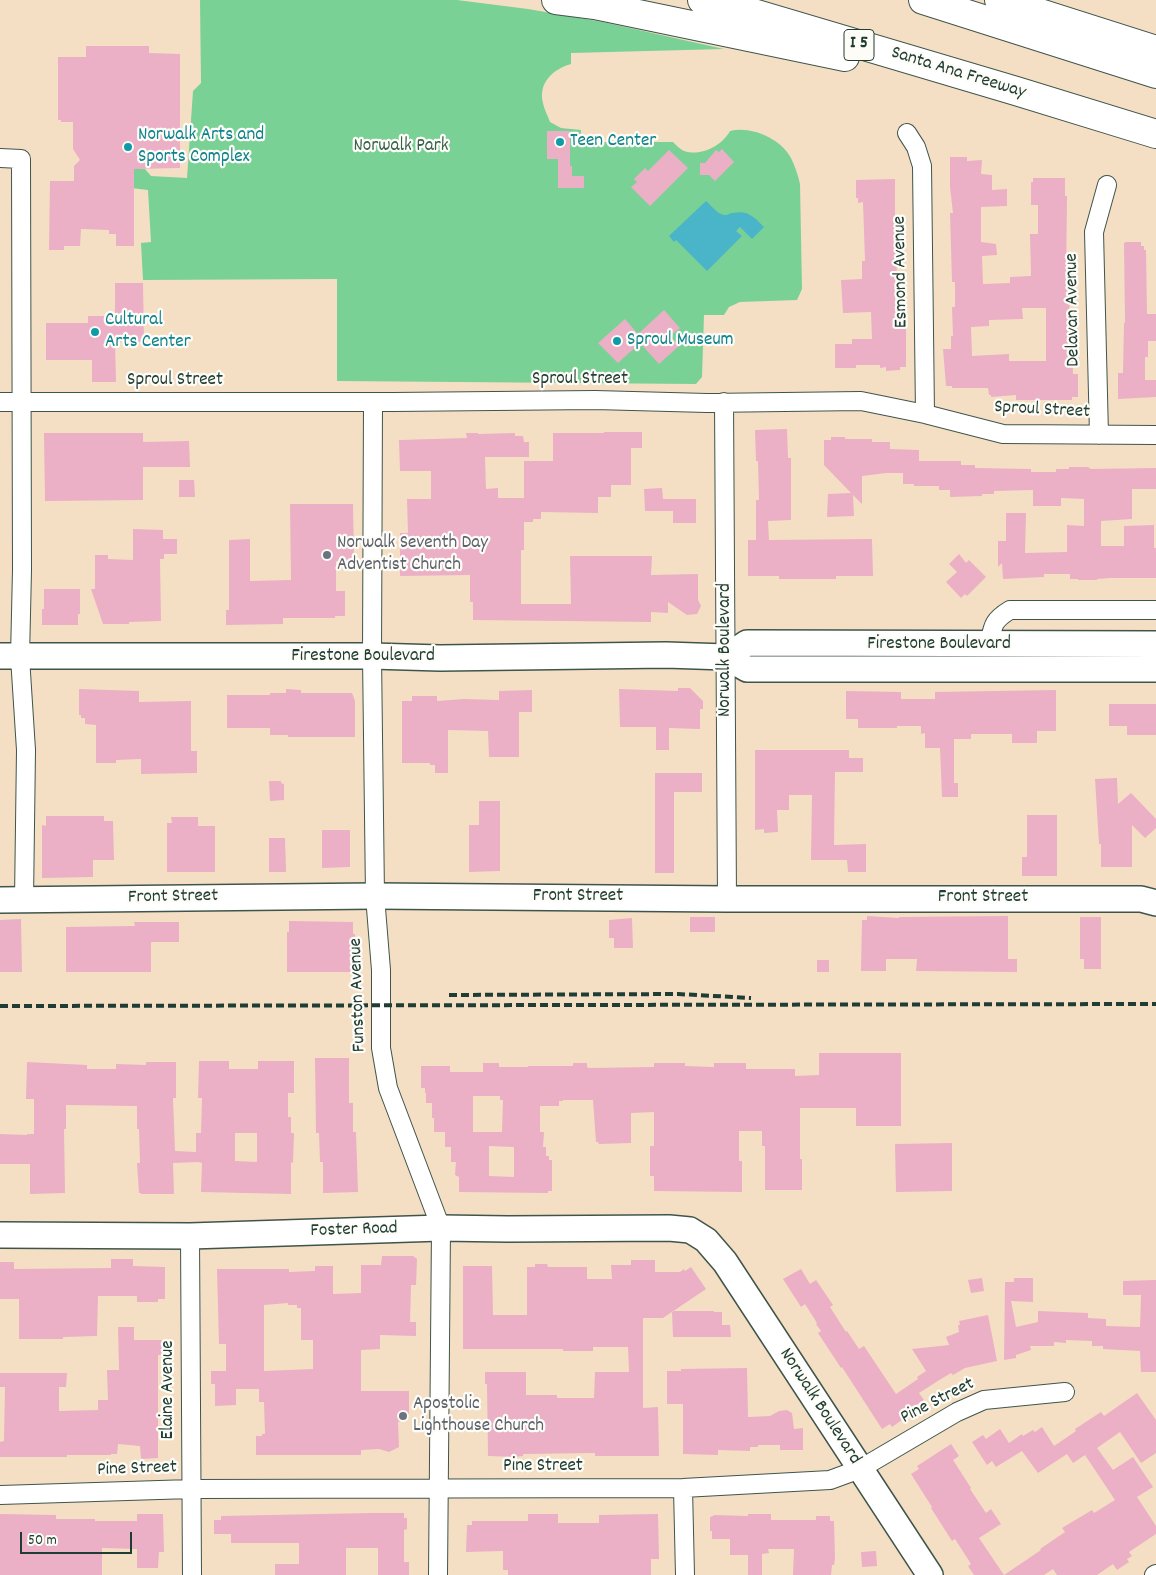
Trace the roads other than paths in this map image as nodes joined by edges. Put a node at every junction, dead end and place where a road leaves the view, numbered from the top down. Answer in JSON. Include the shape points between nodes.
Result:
{"nodes":[{"id":1,"x":556,"y":0,"type":"edge"},
{"id":2,"x":702,"y":0,"type":"edge"},
{"id":3,"x":924,"y":0,"type":"edge"},
{"id":4,"x":999,"y":0,"type":"edge"},
{"id":5,"x":1156,"y":50,"type":"edge"},
{"id":6,"x":1156,"y":74,"type":"edge"},
{"id":7,"x":1016,"y":91,"type":"junction"},
{"id":8,"x":907,"y":133,"type":"dead end"},
{"id":9,"x":1156,"y":134,"type":"edge"},
{"id":10,"x":0,"y":158,"type":"edge"},
{"id":11,"x":1107,"y":185,"type":"dead end"},
{"id":12,"x":0,"y":402,"type":"edge"},
{"id":13,"x":20,"y":402,"type":"junction"},
{"id":14,"x":374,"y":402,"type":"junction"},
{"id":15,"x":724,"y":402,"type":"junction"},
{"id":16,"x":925,"y":414,"type":"junction"},
{"id":17,"x":1156,"y":434,"type":"edge"},
{"id":18,"x":1099,"y":435,"type":"junction"},
{"id":19,"x":1156,"y":610,"type":"edge"},
{"id":20,"x":1156,"y":644,"type":"edge"},
{"id":21,"x":989,"y":645,"type":"junction"},
{"id":22,"x":10,"y":656,"type":"edge"},
{"id":23,"x":372,"y":656,"type":"junction"},
{"id":24,"x":726,"y":657,"type":"junction"},
{"id":25,"x":1156,"y":669,"type":"edge"},
{"id":26,"x":375,"y":896,"type":"junction"},
{"id":27,"x":727,"y":899,"type":"junction"},
{"id":28,"x":12,"y":900,"type":"edge"},
{"id":29,"x":1156,"y":903,"type":"edge"},
{"id":30,"x":441,"y":1228,"type":"junction"},
{"id":31,"x":0,"y":1236,"type":"edge"},
{"id":32,"x":190,"y":1236,"type":"junction"},
{"id":33,"x":706,"y":1240,"type":"joint"},
{"id":34,"x":1065,"y":1392,"type":"dead end"},
{"id":35,"x":860,"y":1469,"type":"junction"},
{"id":36,"x":438,"y":1488,"type":"junction"},
{"id":37,"x":683,"y":1488,"type":"junction"},
{"id":38,"x":191,"y":1489,"type":"junction"},
{"id":39,"x":0,"y":1495,"type":"edge"},
{"id":40,"x":192,"y":1575,"type":"edge"},
{"id":41,"x":438,"y":1575,"type":"edge"},
{"id":42,"x":685,"y":1575,"type":"edge"},
{"id":43,"x":930,"y":1575,"type":"edge"}],
"edges":[{"from":1,"to":7,"type":"highway","via":[[595,5]]},
{"from":2,"to":7,"type":"highway","name":"Santa Ana Freeway","number":"I 5"},
{"from":3,"to":6,"type":"highway"},
{"from":4,"to":5,"type":"highway"},
{"from":7,"to":9,"type":"highway","name":"Santa Ana Freeway","number":"I 5"},
{"from":8,"to":16,"type":"street","name":"Esmond Avenue","via":[[922,166]]},
{"from":10,"to":13,"type":"street","via":[[21,159]]},
{"from":11,"to":18,"type":"street","name":"Delavan Avenue","via":[[1094,232]]},
{"from":12,"to":13,"type":"street","name":"Sproul Street"},
{"from":13,"to":14,"type":"street","name":"Sproul Street"},
{"from":13,"to":22,"type":"street","via":[[22,570]]},
{"from":14,"to":15,"type":"street","name":"Sproul Street"},
{"from":14,"to":23,"type":"street","name":"Funston Avenue"},
{"from":15,"to":16,"type":"street","name":"Sproul Street","via":[[861,401]]},
{"from":15,"to":24,"type":"street","name":"Norwalk Boulevard"},
{"from":16,"to":18,"type":"street","name":"Sproul Street","via":[[1003,434]]},
{"from":17,"to":18,"type":"street","name":"Sproul Street"},
{"from":19,"to":21,"type":"street","via":[[1010,610],[993,625]]},
{"from":20,"to":21,"type":"street","name":"Firestone Boulevard"},
{"from":21,"to":24,"type":"street","name":"Firestone Boulevard","via":[[747,643]]},
{"from":22,"to":23,"type":"street","name":"Firestone Boulevard"},
{"from":22,"to":28,"type":"street","via":[[26,750]]},
{"from":23,"to":24,"type":"street","name":"Firestone Boulevard"},
{"from":23,"to":26,"type":"street","name":"Funston Avenue"},
{"from":24,"to":25,"type":"street","name":"Firestone Boulevard","via":[[747,669]]},
{"from":24,"to":27,"type":"street","name":"Norwalk Boulevard"},
{"from":26,"to":27,"type":"street","name":"Front Street"},
{"from":26,"to":28,"type":"street","name":"Front Street"},
{"from":26,"to":30,"type":"street","name":"Funston Avenue","via":[[381,970],[381,1048],[388,1088]]},
{"from":27,"to":29,"type":"street","name":"Front Street","via":[[1141,899]]},
{"from":30,"to":32,"type":"street","name":"Foster Road"},
{"from":30,"to":33,"type":"street","name":"Foster Road","via":[[669,1228],[690,1230]]},
{"from":30,"to":36,"type":"street","name":"Funston Avenue"},
{"from":31,"to":32,"type":"street","name":"Foster Road"},
{"from":32,"to":38,"type":"street","name":"Elaine Avenue"},
{"from":33,"to":35,"type":"street","name":"Norwalk Boulevard","via":[[730,1270]]},
{"from":34,"to":35,"type":"street","name":"Pine Street","via":[[984,1400],[957,1412]]},
{"from":35,"to":37,"type":"street","name":"Pine Street","via":[[830,1480]]},
{"from":35,"to":43,"type":"street","name":"Norwalk Boulevard"},
{"from":36,"to":37,"type":"street","name":"Pine Street"},
{"from":36,"to":38,"type":"street","name":"Pine Street"},
{"from":36,"to":41,"type":"street","name":"Funston Avenue"},
{"from":37,"to":42,"type":"street"},
{"from":38,"to":39,"type":"street","name":"Pine Street"},
{"from":38,"to":40,"type":"street","name":"Elaine Avenue"}]}
